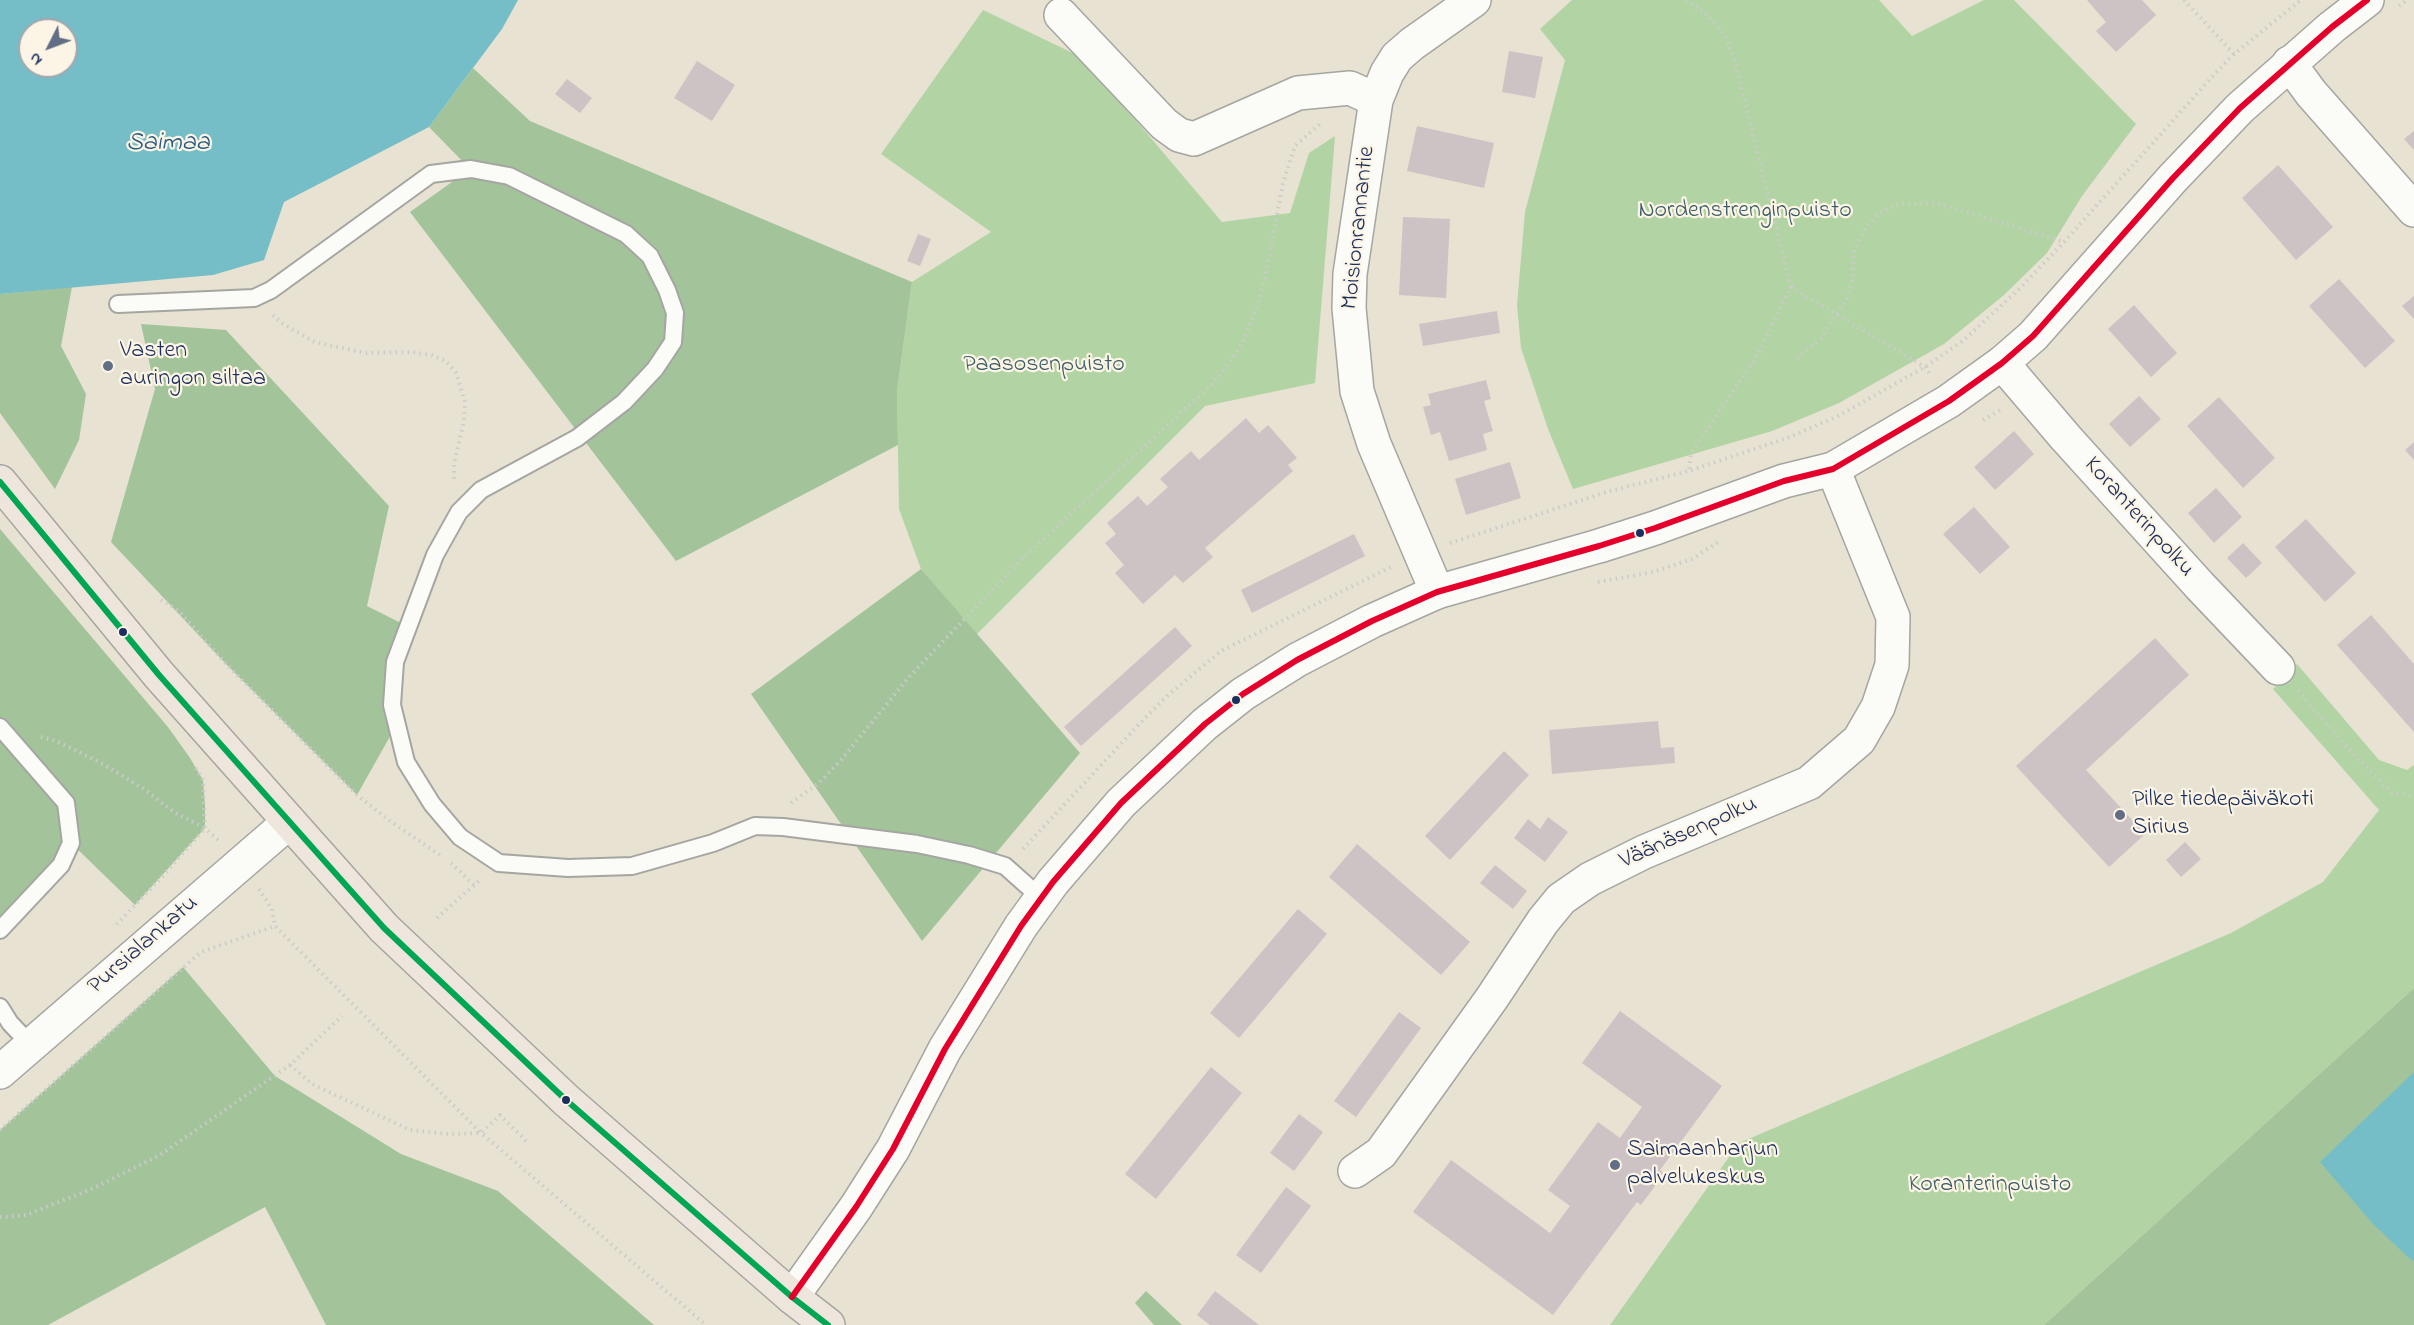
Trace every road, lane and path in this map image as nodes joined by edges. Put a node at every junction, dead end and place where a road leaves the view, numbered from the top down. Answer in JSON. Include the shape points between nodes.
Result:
{"nodes":[{"id":1,"x":1474,"y":0,"type":"edge"},
{"id":2,"x":1686,"y":0,"type":"edge"},
{"id":3,"x":2184,"y":0,"type":"edge"},
{"id":4,"x":2301,"y":0,"type":"edge"},
{"id":5,"x":2367,"y":0,"type":"edge"},
{"id":6,"x":1061,"y":15,"type":"dead end"},
{"id":7,"x":2234,"y":54,"type":"junction"},
{"id":8,"x":2289,"y":63,"type":"junction"},
{"id":9,"x":1376,"y":100,"type":"junction"},
{"id":10,"x":1328,"y":118,"type":"dead end"},
{"id":11,"x":2414,"y":210,"type":"edge"},
{"id":12,"x":2064,"y":243,"type":"junction"},
{"id":13,"x":1791,"y":287,"type":"junction"},
{"id":14,"x":254,"y":298,"type":"junction"},
{"id":15,"x":118,"y":304,"type":"dead end"},
{"id":16,"x":1837,"y":314,"type":"junction"},
{"id":17,"x":1797,"y":358,"type":"dead end"},
{"id":18,"x":2002,"y":363,"type":"junction"},
{"id":19,"x":1925,"y":367,"type":"junction"},
{"id":20,"x":1833,"y":469,"type":"junction"},
{"id":21,"x":1689,"y":471,"type":"junction"},
{"id":22,"x":0,"y":482,"type":"edge"},
{"id":23,"x":459,"y":512,"type":"junction"},
{"id":24,"x":1421,"y":555,"type":"junction"},
{"id":25,"x":1437,"y":592,"type":"junction"},
{"id":26,"x":161,"y":600,"type":"dead end"},
{"id":27,"x":2278,"y":668,"type":"joint"},
{"id":28,"x":0,"y":728,"type":"edge"},
{"id":29,"x":195,"y":765,"type":"dead end"},
{"id":30,"x":2414,"y":795,"type":"edge"},
{"id":31,"x":289,"y":822,"type":"junction"},
{"id":32,"x":754,"y":826,"type":"junction"},
{"id":33,"x":205,"y":828,"type":"junction"},
{"id":34,"x":241,"y":862,"type":"junction"},
{"id":35,"x":499,"y":863,"type":"junction"},
{"id":36,"x":1005,"y":866,"type":"junction"},
{"id":37,"x":474,"y":885,"type":"junction"},
{"id":38,"x":1041,"y":898,"type":"junction"},
{"id":39,"x":437,"y":918,"type":"dead end"},
{"id":40,"x":275,"y":926,"type":"junction"},
{"id":41,"x":0,"y":930,"type":"edge"},
{"id":42,"x":107,"y":934,"type":"dead end"},
{"id":43,"x":0,"y":1007,"type":"edge"},
{"id":44,"x":342,"y":1016,"type":"dead end"},
{"id":45,"x":31,"y":1045,"type":"junction"},
{"id":46,"x":290,"y":1065,"type":"junction"},
{"id":47,"x":0,"y":1072,"type":"edge"},
{"id":48,"x":0,"y":1130,"type":"edge"},
{"id":49,"x":481,"y":1132,"type":"junction"},
{"id":50,"x":528,"y":1143,"type":"dead end"},
{"id":51,"x":1355,"y":1171,"type":"dead end"},
{"id":52,"x":0,"y":1217,"type":"edge"},
{"id":53,"x":792,"y":1297,"type":"junction"},
{"id":54,"x":706,"y":1325,"type":"edge"},
{"id":55,"x":828,"y":1325,"type":"edge"}],
"edges":[{"from":1,"to":9,"type":"street","name":"Moisionrannantie","via":[[1397,57]]},
{"from":2,"to":13,"type":"path","via":[[1706,14],[1725,36],[1734,58]]},
{"from":3,"to":7,"type":"path"},
{"from":4,"to":7,"type":"path"},
{"from":5,"to":8,"type":"street"},
{"from":6,"to":9,"type":"street","via":[[1179,135],[1194,139],[1298,93],[1350,88]]},
{"from":7,"to":12,"type":"path"},
{"from":8,"to":11,"type":"street"},
{"from":8,"to":18,"type":"street","via":[[2240,108],[2033,336]]},
{"from":9,"to":24,"type":"street","name":"Moisionrannantie","via":[[1350,274],[1351,347],[1357,391],[1374,444]]},
{"from":10,"to":32,"type":"path","via":[[1295,146],[1283,183],[1257,306],[1244,339],[1227,366],[1023,558],[908,678],[820,782]]},
{"from":12,"to":16,"type":"path","via":[[1938,203],[1890,207],[1868,225],[1854,250],[1853,277]]},
{"from":12,"to":19,"type":"path","via":[[1964,340]]},
{"from":13,"to":16,"type":"path"},
{"from":13,"to":21,"type":"path","via":[[1758,355],[1691,453]]},
{"from":14,"to":15,"type":"lane"},
{"from":14,"to":23,"type":"path","via":[[283,324],[315,342],[365,353],[412,352],[446,361],[456,373],[465,402],[454,464],[453,494]]},
{"from":14,"to":23,"type":"lane","via":[[271,290],[431,174],[471,169],[509,176],[626,234],[650,256],[675,314],[673,342],[655,369],[624,402],[577,438],[481,490]]},
{"from":16,"to":17,"type":"path","via":[[1821,338]]},
{"from":16,"to":19,"type":"path"},
{"from":18,"to":20,"type":"street","via":[[1949,401]]},
{"from":18,"to":27,"type":"street","name":"Koranterinpolku","via":[[2176,560]]},
{"from":19,"to":21,"type":"path","via":[[1838,416]]},
{"from":20,"to":25,"type":"street","via":[[1784,481],[1599,546]]},
{"from":20,"to":51,"type":"street","name":"Väänäsenpolku","via":[[1893,617],[1892,665],[1878,707],[1859,740],[1809,783],[1644,852],[1590,879],[1562,899],[1380,1153]]},
{"from":21,"to":24,"type":"path","via":[[1610,491]]},
{"from":22,"to":31,"type":"main road","via":[[159,675]]},
{"from":23,"to":35,"type":"lane","via":[[435,555],[395,662],[392,705],[406,762],[432,804],[460,837]]},
{"from":24,"to":25,"type":"street","name":"Moisionrannantie"},
{"from":24,"to":36,"type":"path","via":[[1351,585],[1221,651],[1151,712]]},
{"from":25,"to":38,"type":"street","via":[[1297,660],[1243,694],[1154,770],[1085,842]]},
{"from":26,"to":37,"type":"path","via":[[178,610],[357,795],[449,861]]},
{"from":27,"to":30,"type":"path","via":[[2392,793]]},
{"from":28,"to":33,"type":"path","via":[[56,741],[103,764],[175,813]]},
{"from":28,"to":41,"type":"lane","via":[[66,803],[71,843],[61,865]]},
{"from":29,"to":33,"type":"path","via":[[203,780]]},
{"from":31,"to":34,"type":"street","name":"Pursialankatu"},
{"from":31,"to":53,"type":"main road","via":[[384,928],[566,1101]]},
{"from":32,"to":35,"type":"lane","via":[[713,843],[632,866],[568,868]]},
{"from":32,"to":36,"type":"lane","via":[[917,844]]},
{"from":33,"to":34,"type":"path"},
{"from":33,"to":42,"type":"path"},
{"from":34,"to":40,"type":"path","via":[[272,909]]},
{"from":34,"to":45,"type":"street","name":"Pursialankatu"},
{"from":35,"to":37,"type":"path"},
{"from":36,"to":38,"type":"lane"},
{"from":37,"to":39,"type":"path"},
{"from":38,"to":53,"type":"street","via":[[945,1049],[893,1149]]},
{"from":40,"to":48,"type":"path","via":[[201,952]]},
{"from":40,"to":49,"type":"path"},
{"from":43,"to":45,"type":"lane"},
{"from":44,"to":46,"type":"path"},
{"from":45,"to":47,"type":"street","name":"Pursialankatu"},
{"from":46,"to":49,"type":"path","via":[[312,1084],[410,1130]]},
{"from":46,"to":52,"type":"path","via":[[160,1155],[94,1188],[26,1215]]},
{"from":49,"to":50,"type":"path","via":[[500,1115]]},
{"from":49,"to":54,"type":"path"},
{"from":53,"to":55,"type":"main road"}]}
